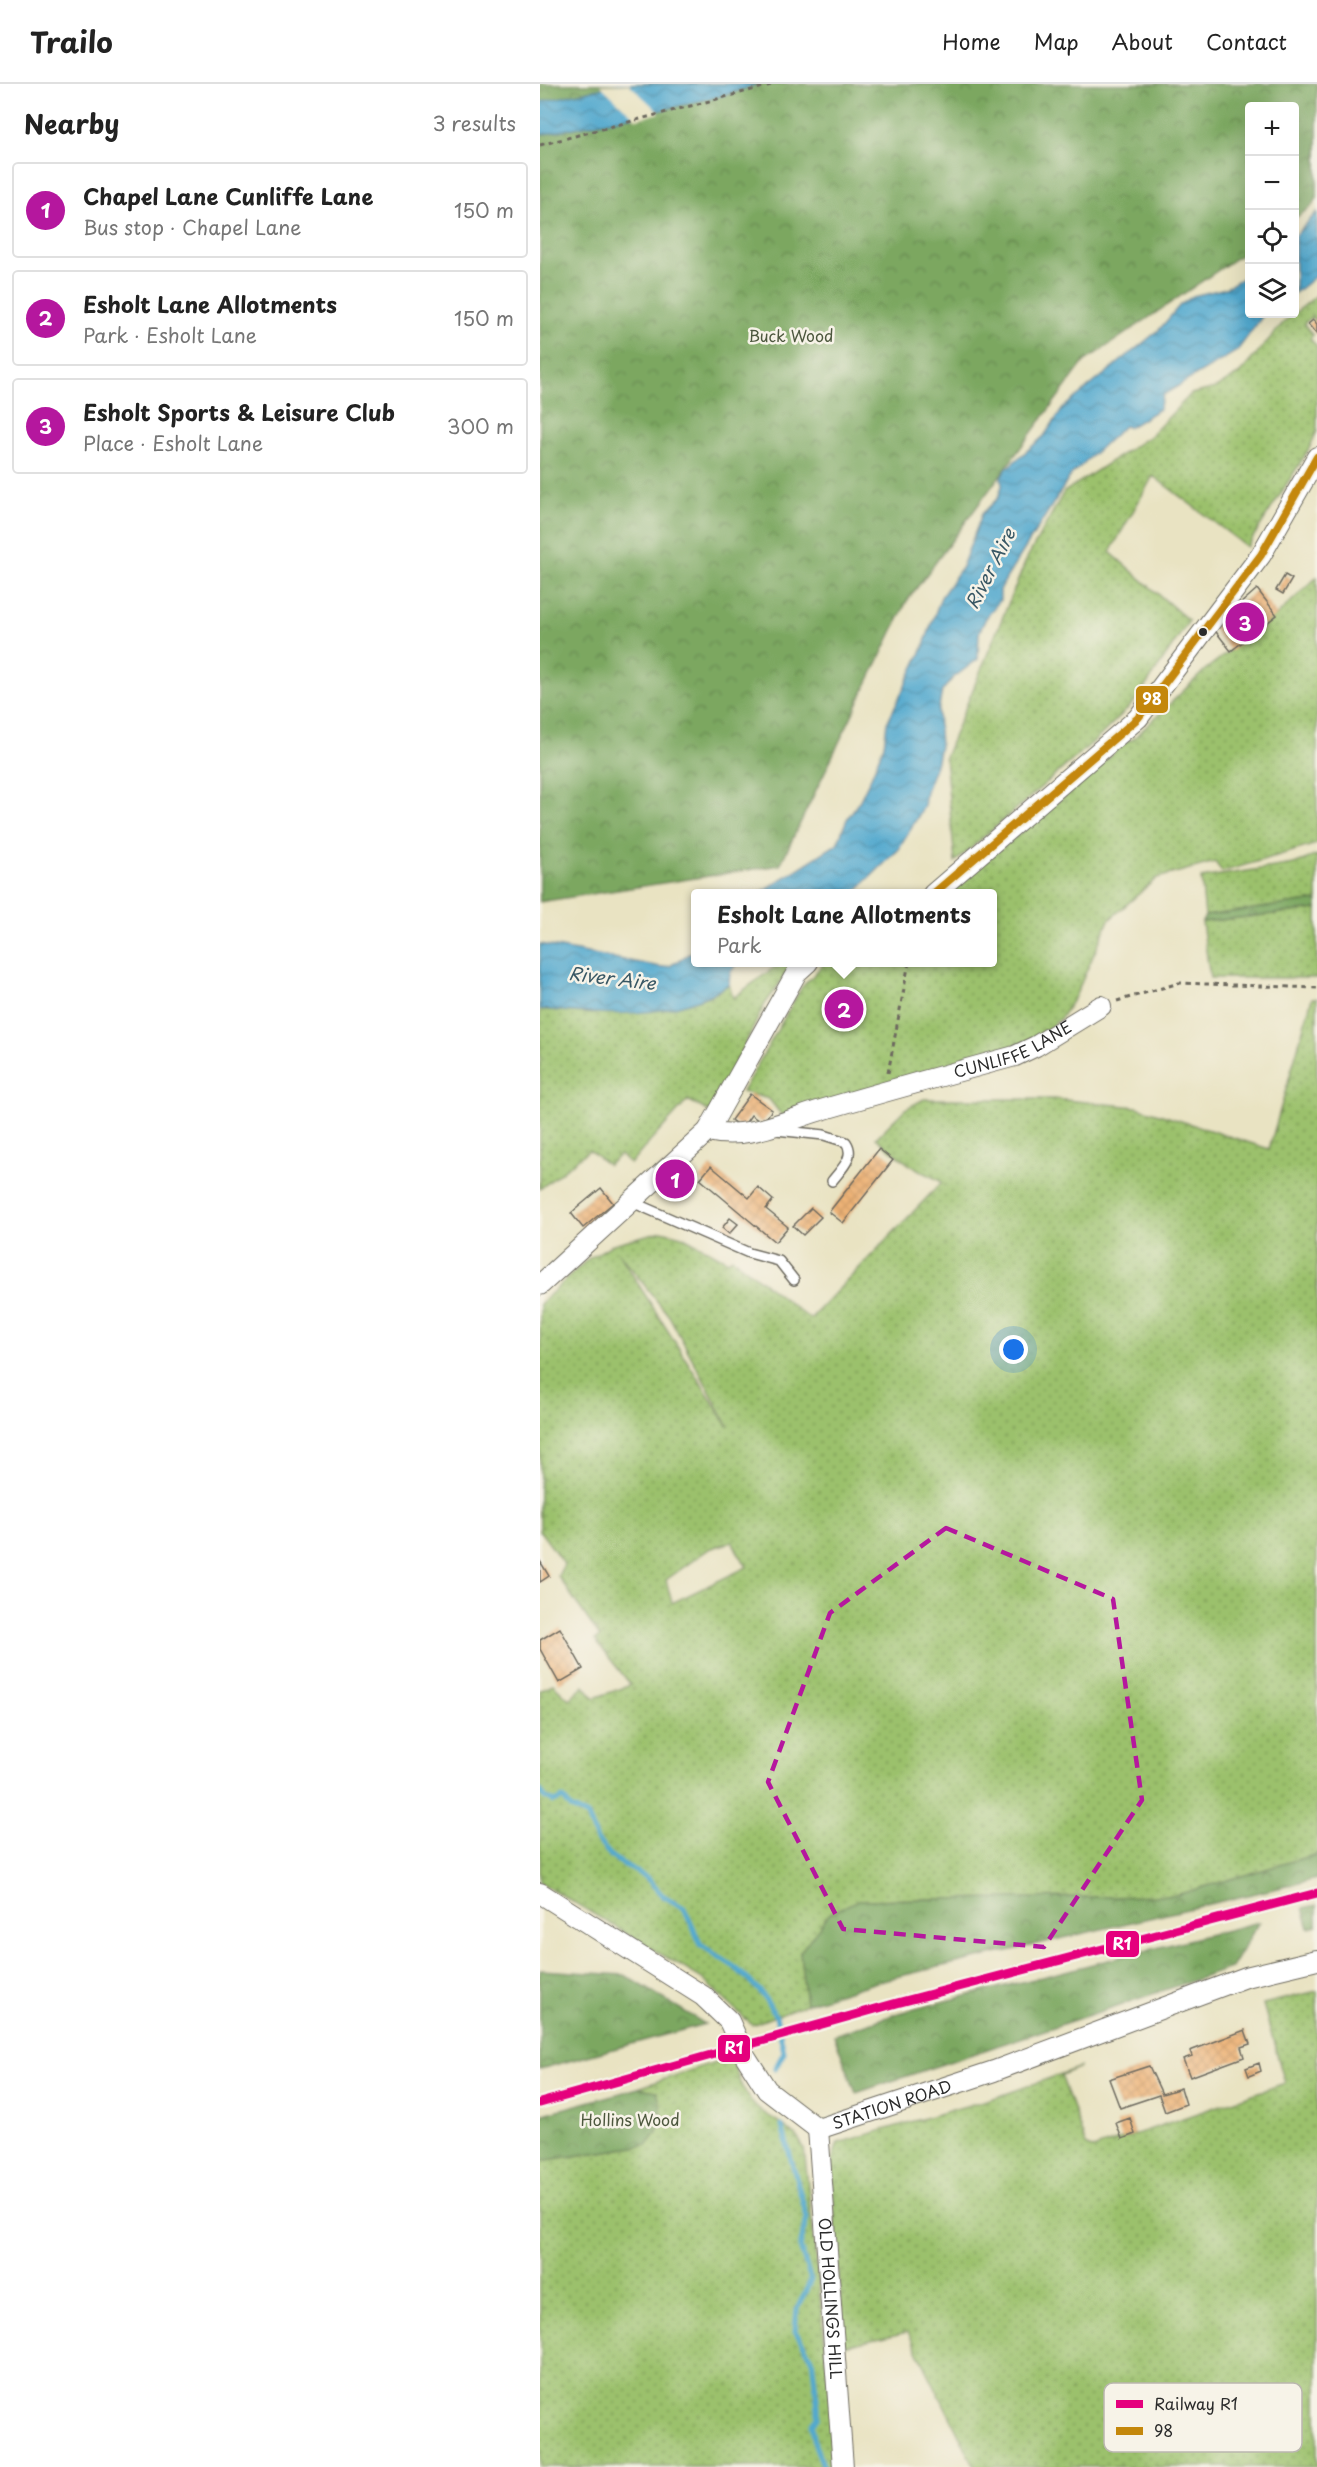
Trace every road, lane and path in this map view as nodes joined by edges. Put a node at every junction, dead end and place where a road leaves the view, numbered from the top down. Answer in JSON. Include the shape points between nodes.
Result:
{"nodes":[{"id":1,"x":775,"y":84,"type":"edge"},
{"id":2,"x":540,"y":145,"type":"edge"},
{"id":3,"x":1317,"y":457,"type":"edge"},
{"id":4,"x":939,"y":889,"type":"edge"},
{"id":5,"x":803,"y":967,"type":"edge"},
{"id":6,"x":908,"y":967,"type":"edge"},
{"id":7,"x":1317,"y":988,"type":"edge"},
{"id":8,"x":1101,"y":1006,"type":"joint"},
{"id":9,"x":884,"y":1092,"type":"junction"},
{"id":10,"x":761,"y":1129,"type":"junction"},
{"id":11,"x":708,"y":1131,"type":"junction"},
{"id":12,"x":832,"y":1181,"type":"dead end"},
{"id":13,"x":631,"y":1202,"type":"junction"},
{"id":14,"x":794,"y":1280,"type":"dead end"},
{"id":15,"x":540,"y":1286,"type":"edge"},
{"id":16,"x":540,"y":1893,"type":"edge"},
{"id":17,"x":1317,"y":1960,"type":"edge"},
{"id":18,"x":818,"y":2128,"type":"junction"},
{"id":19,"x":843,"y":2467,"type":"edge"}],
"edges":[{"from":1,"to":2,"type":"path"},
{"from":3,"to":4,"type":"street","via":[[1261,555],[1138,718]]},
{"from":5,"to":11,"type":"street"},
{"from":6,"to":9,"type":"path"},
{"from":7,"to":8,"type":"path","via":[[1179,983]]},
{"from":8,"to":9,"type":"street","name":"CUNLIFFE LANE","via":[[1015,1056]]},
{"from":9,"to":10,"type":"street","name":"CUNLIFFE LANE"},
{"from":10,"to":11,"type":"street","name":"CUNLIFFE LANE","via":[[734,1135]]},
{"from":10,"to":12,"type":"lane","via":[[824,1135],[846,1142],[850,1157]]},
{"from":11,"to":13,"type":"street"},
{"from":13,"to":14,"type":"lane","via":[[749,1253],[779,1261]]},
{"from":13,"to":15,"type":"street"},
{"from":16,"to":18,"type":"street","name":"STATION ROAD","via":[[703,1995],[729,2021],[767,2090]]},
{"from":17,"to":18,"type":"street","name":"STATION ROAD","via":[[1246,1977],[994,2071]]},
{"from":18,"to":19,"type":"street","name":"OLD HOLLINGS HILL"}]}
